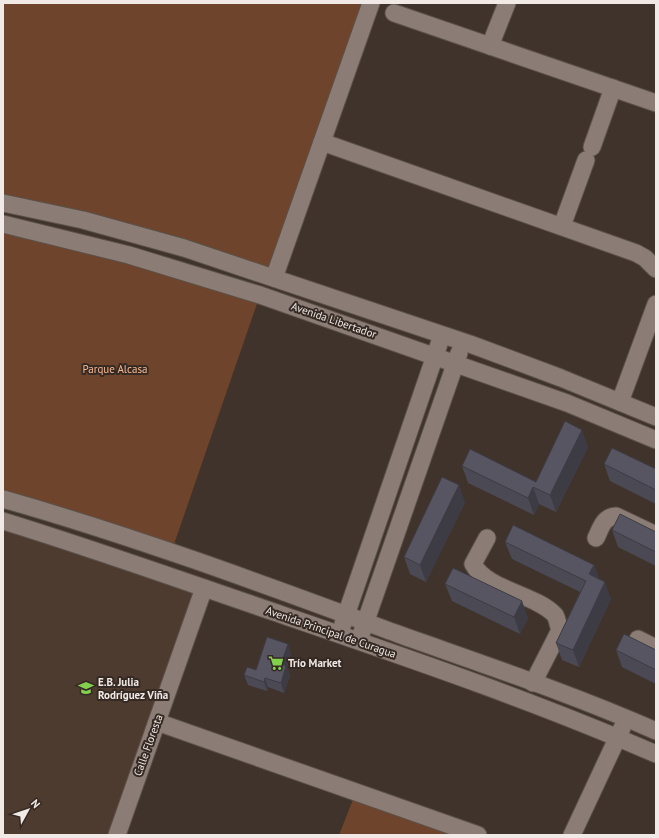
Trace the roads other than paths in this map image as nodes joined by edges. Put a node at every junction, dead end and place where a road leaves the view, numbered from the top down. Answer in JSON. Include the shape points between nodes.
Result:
{"nodes":[{"id":1,"x":370,"y":3,"type":"edge"},
{"id":2,"x":506,"y":3,"type":"edge"},
{"id":3,"x":394,"y":13,"type":"dead end"},
{"id":4,"x":490,"y":46,"type":"junction"},
{"id":5,"x":613,"y":88,"type":"junction"},
{"id":6,"x":656,"y":103,"type":"edge"},
{"id":7,"x":322,"y":142,"type":"junction"},
{"id":8,"x":3,"y":203,"type":"edge"},
{"id":9,"x":3,"y":224,"type":"edge"},
{"id":10,"x":562,"y":226,"type":"junction"},
{"id":11,"x":656,"y":269,"type":"edge"},
{"id":12,"x":274,"y":278,"type":"junction"},
{"id":13,"x":656,"y":304,"type":"edge"},
{"id":14,"x":442,"y":335,"type":"junction"},
{"id":15,"x":462,"y":342,"type":"junction"},
{"id":16,"x":434,"y":355,"type":"junction"},
{"id":17,"x":455,"y":363,"type":"junction"},
{"id":18,"x":620,"y":402,"type":"junction"},
{"id":19,"x":656,"y":417,"type":"edge"},
{"id":20,"x":656,"y":440,"type":"edge"},
{"id":21,"x":3,"y":499,"type":"edge"},
{"id":22,"x":3,"y":520,"type":"edge"},
{"id":23,"x":656,"y":535,"type":"edge"},
{"id":24,"x":487,"y":538,"type":"dead end"},
{"id":25,"x":596,"y":538,"type":"dead end"},
{"id":26,"x":204,"y":588,"type":"junction"},
{"id":27,"x":347,"y":615,"type":"junction"},
{"id":28,"x":366,"y":622,"type":"junction"},
{"id":29,"x":340,"y":635,"type":"junction"},
{"id":30,"x":638,"y":639,"type":"edge"},
{"id":31,"x":359,"y":642,"type":"junction"},
{"id":32,"x":656,"y":648,"type":"edge"},
{"id":33,"x":533,"y":683,"type":"junction"},
{"id":34,"x":626,"y":718,"type":"junction"},
{"id":35,"x":157,"y":722,"type":"junction"},
{"id":36,"x":656,"y":730,"type":"edge"},
{"id":37,"x":617,"y":738,"type":"junction"},
{"id":38,"x":656,"y":754,"type":"edge"},
{"id":39,"x":117,"y":835,"type":"edge"},
{"id":40,"x":478,"y":835,"type":"edge"},
{"id":41,"x":572,"y":835,"type":"edge"}],
"edges":[{"from":1,"to":7,"type":"street"},
{"from":2,"to":4,"type":"street"},
{"from":3,"to":4,"type":"street"},
{"from":4,"to":5,"type":"street"},
{"from":5,"to":6,"type":"street"},
{"from":5,"to":10,"type":"street"},
{"from":7,"to":10,"type":"street"},
{"from":7,"to":12,"type":"street"},
{"from":8,"to":12,"type":"street","name":"Avenida Libertador","via":[[153,238]]},
{"from":9,"to":16,"type":"street","name":"Avenida Libertador","via":[[181,269]]},
{"from":10,"to":11,"type":"street","via":[[636,253]]},
{"from":12,"to":14,"type":"street","name":"Avenida Libertador"},
{"from":13,"to":18,"type":"street"},
{"from":14,"to":15,"type":"street","name":"Avenida Libertador"},
{"from":14,"to":16,"type":"street"},
{"from":15,"to":17,"type":"street"},
{"from":15,"to":18,"type":"street","name":"Avenida Libertador"},
{"from":16,"to":17,"type":"street","name":"Avenida Libertador"},
{"from":16,"to":27,"type":"street"},
{"from":17,"to":20,"type":"street","name":"Avenida Libertador","via":[[567,403]]},
{"from":17,"to":28,"type":"street"},
{"from":18,"to":19,"type":"street","name":"Avenida Libertador"},
{"from":21,"to":27,"type":"street","name":"Avenida Principal de Curagua","via":[[143,544]]},
{"from":22,"to":26,"type":"street","name":"Avenida Principal de Curagua"},
{"from":23,"to":25,"type":"street","via":[[616,516],[610,516],[604,521]]},
{"from":24,"to":33,"type":"street","via":[[473,564],[476,571],[544,607],[555,616],[560,630]]},
{"from":26,"to":29,"type":"street","name":"Avenida Principal de Curagua"},
{"from":26,"to":35,"type":"street","name":"Calle Floresta"},
{"from":27,"to":28,"type":"street","name":"Avenida Principal de Curagua"},
{"from":27,"to":29,"type":"street"},
{"from":28,"to":31,"type":"street"},
{"from":28,"to":33,"type":"street","name":"Avenida Principal de Curagua"},
{"from":29,"to":31,"type":"street","name":"Avenida Principal de Curagua"},
{"from":30,"to":32,"type":"street"},
{"from":31,"to":37,"type":"street","name":"Avenida Principal de Curagua","via":[[503,693]]},
{"from":33,"to":34,"type":"street","name":"Avenida Principal de Curagua"},
{"from":34,"to":36,"type":"street","name":"Avenida Principal de Curagua"},
{"from":34,"to":37,"type":"street"},
{"from":35,"to":39,"type":"street","name":"Calle Floresta"},
{"from":35,"to":40,"type":"street"},
{"from":37,"to":38,"type":"street","name":"Avenida Principal de Curagua"},
{"from":37,"to":41,"type":"street"}]}
